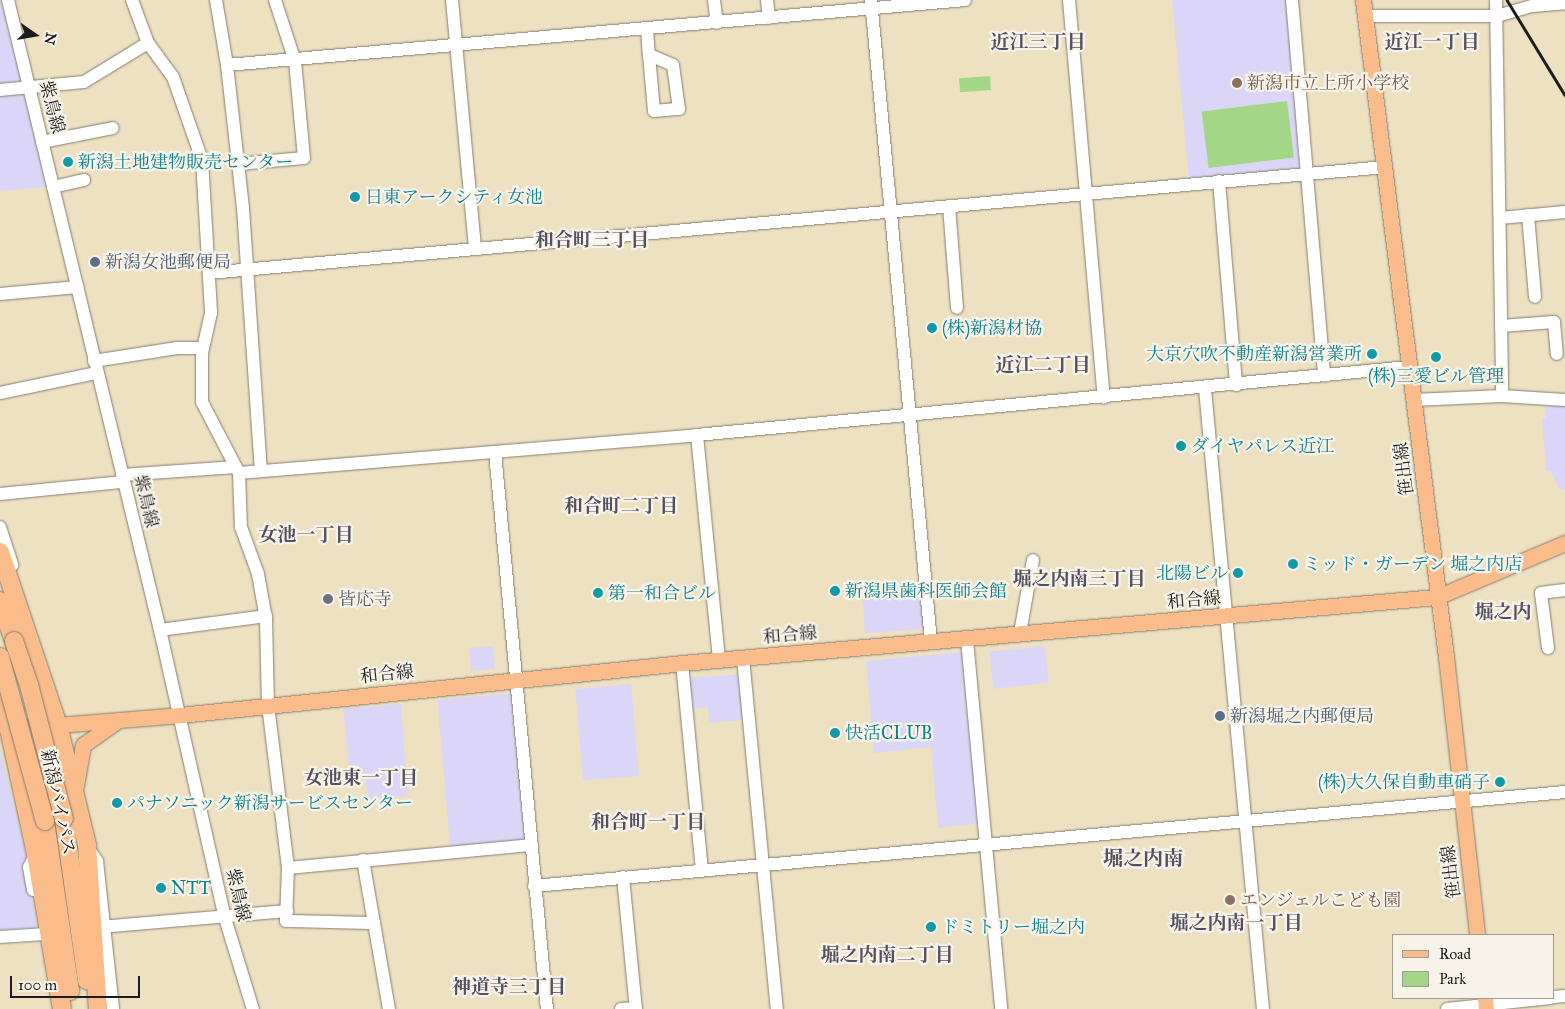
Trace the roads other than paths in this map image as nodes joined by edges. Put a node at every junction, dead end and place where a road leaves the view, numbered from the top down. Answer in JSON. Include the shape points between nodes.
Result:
{"nodes":[{"id":1,"x":8,"y":0,"type":"edge"},
{"id":2,"x":132,"y":0,"type":"edge"},
{"id":3,"x":216,"y":0,"type":"edge"},
{"id":4,"x":276,"y":0,"type":"edge"},
{"id":5,"x":452,"y":0,"type":"edge"},
{"id":6,"x":714,"y":0,"type":"edge"},
{"id":7,"x":767,"y":0,"type":"edge"},
{"id":8,"x":965,"y":0,"type":"edge"},
{"id":9,"x":1069,"y":0,"type":"edge"},
{"id":10,"x":1292,"y":0,"type":"edge"},
{"id":11,"x":1363,"y":0,"type":"edge"},
{"id":12,"x":1496,"y":0,"type":"edge"},
{"id":13,"x":1538,"y":3,"type":"edge"},
{"id":14,"x":1565,"y":3,"type":"edge"},
{"id":15,"x":872,"y":4,"type":"edge"},
{"id":16,"x":1365,"y":16,"type":"junction"},
{"id":17,"x":1497,"y":16,"type":"junction"},
{"id":18,"x":769,"y":18,"type":"junction"},
{"id":19,"x":716,"y":23,"type":"junction"},
{"id":20,"x":647,"y":29,"type":"junction"},
{"id":21,"x":148,"y":43,"type":"junction"},
{"id":22,"x":456,"y":46,"type":"junction"},
{"id":23,"x":649,"y":54,"type":"dead end"},
{"id":24,"x":295,"y":61,"type":"junction"},
{"id":25,"x":227,"y":65,"type":"junction"},
{"id":26,"x":29,"y":87,"type":"junction"},
{"id":27,"x":0,"y":90,"type":"edge"},
{"id":28,"x":113,"y":128,"type":"dead end"},
{"id":29,"x":42,"y":142,"type":"junction"},
{"id":30,"x":239,"y":164,"type":"junction"},
{"id":31,"x":1384,"y":167,"type":"junction"},
{"id":32,"x":1308,"y":173,"type":"junction"},
{"id":33,"x":84,"y":180,"type":"dead end"},
{"id":34,"x":1219,"y":181,"type":"junction"},
{"id":35,"x":53,"y":187,"type":"junction"},
{"id":36,"x":1086,"y":193,"type":"junction"},
{"id":37,"x":949,"y":206,"type":"junction"},
{"id":38,"x":893,"y":211,"type":"junction"},
{"id":39,"x":1565,"y":212,"type":"edge"},
{"id":40,"x":1528,"y":215,"type":"junction"},
{"id":41,"x":1500,"y":218,"type":"junction"},
{"id":42,"x":475,"y":249,"type":"junction"},
{"id":43,"x":248,"y":267,"type":"junction"},
{"id":44,"x":209,"y":273,"type":"junction"},
{"id":45,"x":78,"y":287,"type":"junction"},
{"id":46,"x":0,"y":294,"type":"edge"},
{"id":47,"x":1535,"y":297,"type":"dead end"},
{"id":48,"x":957,"y":308,"type":"dead end"},
{"id":49,"x":1501,"y":326,"type":"junction"},
{"id":50,"x":203,"y":348,"type":"junction"},
{"id":51,"x":1557,"y":354,"type":"dead end"},
{"id":52,"x":96,"y":367,"type":"junction"},
{"id":53,"x":1409,"y":367,"type":"junction"},
{"id":54,"x":1324,"y":376,"type":"junction"},
{"id":55,"x":1236,"y":385,"type":"junction"},
{"id":56,"x":1205,"y":389,"type":"junction"},
{"id":57,"x":0,"y":393,"type":"edge"},
{"id":58,"x":1104,"y":396,"type":"junction"},
{"id":59,"x":1502,"y":396,"type":"junction"},
{"id":60,"x":1414,"y":400,"type":"junction"},
{"id":61,"x":1565,"y":400,"type":"edge"},
{"id":62,"x":911,"y":414,"type":"junction"},
{"id":63,"x":697,"y":435,"type":"junction"},
{"id":64,"x":495,"y":452,"type":"junction"},
{"id":65,"x":237,"y":470,"type":"junction"},
{"id":66,"x":261,"y":470,"type":"junction"},
{"id":67,"x":122,"y":479,"type":"junction"},
{"id":68,"x":0,"y":494,"type":"edge"},
{"id":69,"x":0,"y":527,"type":"edge"},
{"id":70,"x":1565,"y":543,"type":"edge"},
{"id":71,"x":0,"y":552,"type":"edge"},
{"id":72,"x":1033,"y":560,"type":"dead end"},
{"id":73,"x":12,"y":585,"type":"junction"},
{"id":74,"x":1565,"y":590,"type":"edge"},
{"id":75,"x":1437,"y":597,"type":"junction"},
{"id":76,"x":0,"y":601,"type":"edge"},
{"id":77,"x":266,"y":616,"type":"junction"},
{"id":78,"x":1227,"y":616,"type":"junction"},
{"id":79,"x":160,"y":630,"type":"junction"},
{"id":80,"x":1020,"y":633,"type":"junction"},
{"id":81,"x":22,"y":640,"type":"junction"},
{"id":82,"x":967,"y":640,"type":"junction"},
{"id":83,"x":931,"y":642,"type":"junction"},
{"id":84,"x":1548,"y":648,"type":"dead end"},
{"id":85,"x":0,"y":657,"type":"edge"},
{"id":86,"x":743,"y":658,"type":"junction"},
{"id":87,"x":719,"y":660,"type":"junction"},
{"id":88,"x":682,"y":663,"type":"junction"},
{"id":89,"x":517,"y":681,"type":"junction"},
{"id":90,"x":0,"y":703,"type":"edge"},
{"id":91,"x":268,"y":705,"type":"junction"},
{"id":92,"x":180,"y":715,"type":"junction"},
{"id":93,"x":121,"y":720,"type":"junction"},
{"id":94,"x":58,"y":725,"type":"junction"},
{"id":95,"x":5,"y":730,"type":"edge"},
{"id":96,"x":1565,"y":792,"type":"edge"},
{"id":97,"x":25,"y":802,"type":"junction"},
{"id":98,"x":1462,"y":802,"type":"junction"},
{"id":99,"x":71,"y":815,"type":"junction"},
{"id":100,"x":1246,"y":821,"type":"junction"},
{"id":101,"x":530,"y":845,"type":"junction"},
{"id":102,"x":87,"y":846,"type":"junction"},
{"id":103,"x":987,"y":846,"type":"junction"},
{"id":104,"x":36,"y":854,"type":"junction"},
{"id":105,"x":363,"y":860,"type":"junction"},
{"id":106,"x":764,"y":863,"type":"junction"},
{"id":107,"x":288,"y":868,"type":"junction"},
{"id":108,"x":702,"y":870,"type":"junction"},
{"id":109,"x":623,"y":878,"type":"junction"},
{"id":110,"x":534,"y":886,"type":"junction"},
{"id":111,"x":287,"y":911,"type":"junction"},
{"id":112,"x":224,"y":915,"type":"junction"},
{"id":113,"x":374,"y":923,"type":"junction"},
{"id":114,"x":103,"y":927,"type":"junction"},
{"id":115,"x":43,"y":934,"type":"junction"},
{"id":116,"x":1478,"y":934,"type":"edge"},
{"id":117,"x":0,"y":937,"type":"edge"},
{"id":118,"x":1539,"y":999,"type":"edge"},
{"id":119,"x":1485,"y":1004,"type":"edge"},
{"id":120,"x":636,"y":1008,"type":"edge"},
{"id":121,"x":53,"y":1009,"type":"edge"},
{"id":122,"x":62,"y":1009,"type":"edge"},
{"id":123,"x":72,"y":1009,"type":"edge"},
{"id":124,"x":90,"y":1009,"type":"edge"},
{"id":125,"x":98,"y":1009,"type":"edge"},
{"id":126,"x":113,"y":1009,"type":"edge"},
{"id":127,"x":253,"y":1009,"type":"edge"},
{"id":128,"x":389,"y":1009,"type":"edge"},
{"id":129,"x":547,"y":1009,"type":"edge"},
{"id":130,"x":621,"y":1009,"type":"edge"},
{"id":131,"x":777,"y":1009,"type":"edge"},
{"id":132,"x":1001,"y":1009,"type":"edge"},
{"id":133,"x":1263,"y":1009,"type":"edge"},
{"id":134,"x":1447,"y":1009,"type":"edge"}],
"edges":[{"from":1,"to":26,"type":"street","name":"紫鳥線"},
{"from":2,"to":21,"type":"street"},
{"from":3,"to":25,"type":"street"},
{"from":4,"to":24,"type":"street"},
{"from":5,"to":22,"type":"street"},
{"from":6,"to":19,"type":"street"},
{"from":7,"to":18,"type":"street"},
{"from":8,"to":15,"type":"street"},
{"from":9,"to":36,"type":"street"},
{"from":10,"to":32,"type":"street"},
{"from":11,"to":16,"type":"main road","name":"笹出線"},
{"from":12,"to":17,"type":"street"},
{"from":13,"to":14,"type":"street"},
{"from":13,"to":17,"type":"street"},
{"from":15,"to":18,"type":"street"},
{"from":15,"to":38,"type":"street"},
{"from":16,"to":17,"type":"street"},
{"from":16,"to":31,"type":"main road","name":"笹出線"},
{"from":17,"to":41,"type":"street"},
{"from":18,"to":19,"type":"street"},
{"from":19,"to":20,"type":"street"},
{"from":20,"to":22,"type":"street"},
{"from":20,"to":23,"type":"street"},
{"from":21,"to":26,"type":"street","via":[[84,82]]},
{"from":21,"to":44,"type":"street","via":[[173,77],[202,160]]},
{"from":22,"to":24,"type":"street"},
{"from":22,"to":42,"type":"street"},
{"from":24,"to":25,"type":"street"},
{"from":24,"to":30,"type":"street","via":[[304,158]]},
{"from":25,"to":30,"type":"street"},
{"from":26,"to":27,"type":"street"},
{"from":26,"to":29,"type":"street","name":"紫鳥線"},
{"from":28,"to":29,"type":"street"},
{"from":29,"to":35,"type":"street","name":"紫鳥線"},
{"from":30,"to":43,"type":"street"},
{"from":31,"to":32,"type":"street"},
{"from":31,"to":53,"type":"main road","name":"笹出線"},
{"from":32,"to":34,"type":"street"},
{"from":32,"to":54,"type":"street"},
{"from":33,"to":35,"type":"street"},
{"from":34,"to":36,"type":"street"},
{"from":34,"to":55,"type":"street"},
{"from":35,"to":45,"type":"street","name":"紫鳥線"},
{"from":36,"to":37,"type":"street"},
{"from":36,"to":58,"type":"street"},
{"from":37,"to":38,"type":"street"},
{"from":37,"to":48,"type":"street"},
{"from":38,"to":42,"type":"street"},
{"from":38,"to":62,"type":"street"},
{"from":39,"to":40,"type":"street"},
{"from":40,"to":41,"type":"street"},
{"from":40,"to":47,"type":"street"},
{"from":41,"to":49,"type":"street"},
{"from":42,"to":43,"type":"street"},
{"from":43,"to":44,"type":"street"},
{"from":43,"to":66,"type":"street"},
{"from":44,"to":50,"type":"street","via":[[211,313]]},
{"from":45,"to":46,"type":"street"},
{"from":45,"to":52,"type":"street","name":"紫鳥線"},
{"from":49,"to":51,"type":"street","via":[[1554,322]]},
{"from":49,"to":59,"type":"street"},
{"from":50,"to":52,"type":"street","via":[[177,348]]},
{"from":50,"to":65,"type":"street","via":[[202,402]]},
{"from":52,"to":57,"type":"street"},
{"from":52,"to":67,"type":"street","name":"紫鳥線"},
{"from":53,"to":54,"type":"street"},
{"from":53,"to":60,"type":"main road","name":"笹出線"},
{"from":54,"to":55,"type":"street"},
{"from":55,"to":56,"type":"street"},
{"from":56,"to":58,"type":"street"},
{"from":56,"to":78,"type":"street"},
{"from":58,"to":62,"type":"street"},
{"from":59,"to":60,"type":"street"},
{"from":59,"to":61,"type":"street"},
{"from":60,"to":75,"type":"main road","name":"笹出線"},
{"from":62,"to":63,"type":"street"},
{"from":62,"to":83,"type":"street"},
{"from":63,"to":64,"type":"street"},
{"from":63,"to":87,"type":"street"},
{"from":64,"to":66,"type":"street"},
{"from":64,"to":89,"type":"street"},
{"from":65,"to":66,"type":"street"},
{"from":65,"to":67,"type":"street"},
{"from":65,"to":77,"type":"street","via":[[241,527],[258,574]]},
{"from":67,"to":68,"type":"street"},
{"from":67,"to":79,"type":"street","name":"紫鳥線"},
{"from":69,"to":73,"type":"street","via":[[12,559]]},
{"from":70,"to":75,"type":"main road","name":"和合線"},
{"from":71,"to":73,"type":"highway"},
{"from":72,"to":80,"type":"street"},
{"from":73,"to":81,"type":"highway"},
{"from":74,"to":84,"type":"street","via":[[1541,593]]},
{"from":75,"to":78,"type":"main road","name":"和合線"},
{"from":75,"to":98,"type":"main road","name":"笹出線"},
{"from":76,"to":81,"type":"highway","name":"新潟バイパス"},
{"from":77,"to":79,"type":"street"},
{"from":77,"to":91,"type":"street"},
{"from":78,"to":80,"type":"main road","name":"和合線"},
{"from":78,"to":100,"type":"street"},
{"from":79,"to":92,"type":"street","name":"紫鳥線"},
{"from":80,"to":82,"type":"main road","name":"和合線"},
{"from":81,"to":94,"type":"highway"},
{"from":81,"to":95,"type":"highway","via":[[37,676],[38,710],[29,723]]},
{"from":81,"to":99,"type":"highway","name":"新潟バイパス","bridge":true,"via":[[48,752]]},
{"from":82,"to":83,"type":"main road","name":"和合線"},
{"from":82,"to":103,"type":"street"},
{"from":83,"to":86,"type":"main road","name":"和合線"},
{"from":85,"to":123,"type":"highway","name":"新潟バイパス","bridge":true,"via":[[46,821],[61,911]]},
{"from":86,"to":87,"type":"main road","name":"和合線"},
{"from":86,"to":106,"type":"street"},
{"from":87,"to":88,"type":"main road","name":"和合線"},
{"from":88,"to":89,"type":"main road","name":"和合線"},
{"from":88,"to":108,"type":"street"},
{"from":89,"to":91,"type":"main road","name":"和合線"},
{"from":89,"to":101,"type":"street"},
{"from":90,"to":95,"type":"highway"},
{"from":91,"to":92,"type":"main road","name":"和合線"},
{"from":91,"to":107,"type":"street"},
{"from":92,"to":93,"type":"main road","name":"和合線"},
{"from":92,"to":112,"type":"street","name":"紫鳥線"},
{"from":93,"to":94,"type":"main road","name":"和合線"},
{"from":93,"to":99,"type":"main road","via":[[83,745]]},
{"from":94,"to":95,"type":"main road","name":"和合線"},
{"from":94,"to":97,"type":"highway","via":[[47,733],[37,748],[28,770]]},
{"from":94,"to":99,"type":"highway"},
{"from":95,"to":97,"type":"highway"},
{"from":96,"to":98,"type":"street"},
{"from":97,"to":104,"type":"highway"},
{"from":98,"to":100,"type":"street"},
{"from":98,"to":116,"type":"main road","name":"笹出線"},
{"from":99,"to":102,"type":"highway"},
{"from":99,"to":124,"type":"highway","name":"新潟バイパス"},
{"from":100,"to":103,"type":"street"},
{"from":100,"to":133,"type":"street"},
{"from":101,"to":105,"type":"street"},
{"from":101,"to":110,"type":"street"},
{"from":102,"to":114,"type":"street","via":[[97,861]]},
{"from":102,"to":125,"type":"highway"},
{"from":103,"to":106,"type":"street"},
{"from":103,"to":132,"type":"street"},
{"from":104,"to":115,"type":"street","via":[[29,868]]},
{"from":104,"to":122,"type":"highway"},
{"from":105,"to":107,"type":"street"},
{"from":105,"to":113,"type":"street"},
{"from":106,"to":108,"type":"street"},
{"from":106,"to":131,"type":"street"},
{"from":107,"to":111,"type":"street"},
{"from":108,"to":109,"type":"street"},
{"from":109,"to":110,"type":"street"},
{"from":109,"to":120,"type":"street"},
{"from":110,"to":129,"type":"street"},
{"from":111,"to":112,"type":"street"},
{"from":111,"to":113,"type":"street","via":[[286,921]]},
{"from":112,"to":114,"type":"street"},
{"from":112,"to":127,"type":"street","name":"紫鳥線"},
{"from":113,"to":128,"type":"street"},
{"from":114,"to":126,"type":"street"},
{"from":115,"to":117,"type":"street"},
{"from":115,"to":121,"type":"street"},
{"from":118,"to":119,"type":"street"},
{"from":119,"to":134,"type":"street"},
{"from":120,"to":130,"type":"street"}]}
